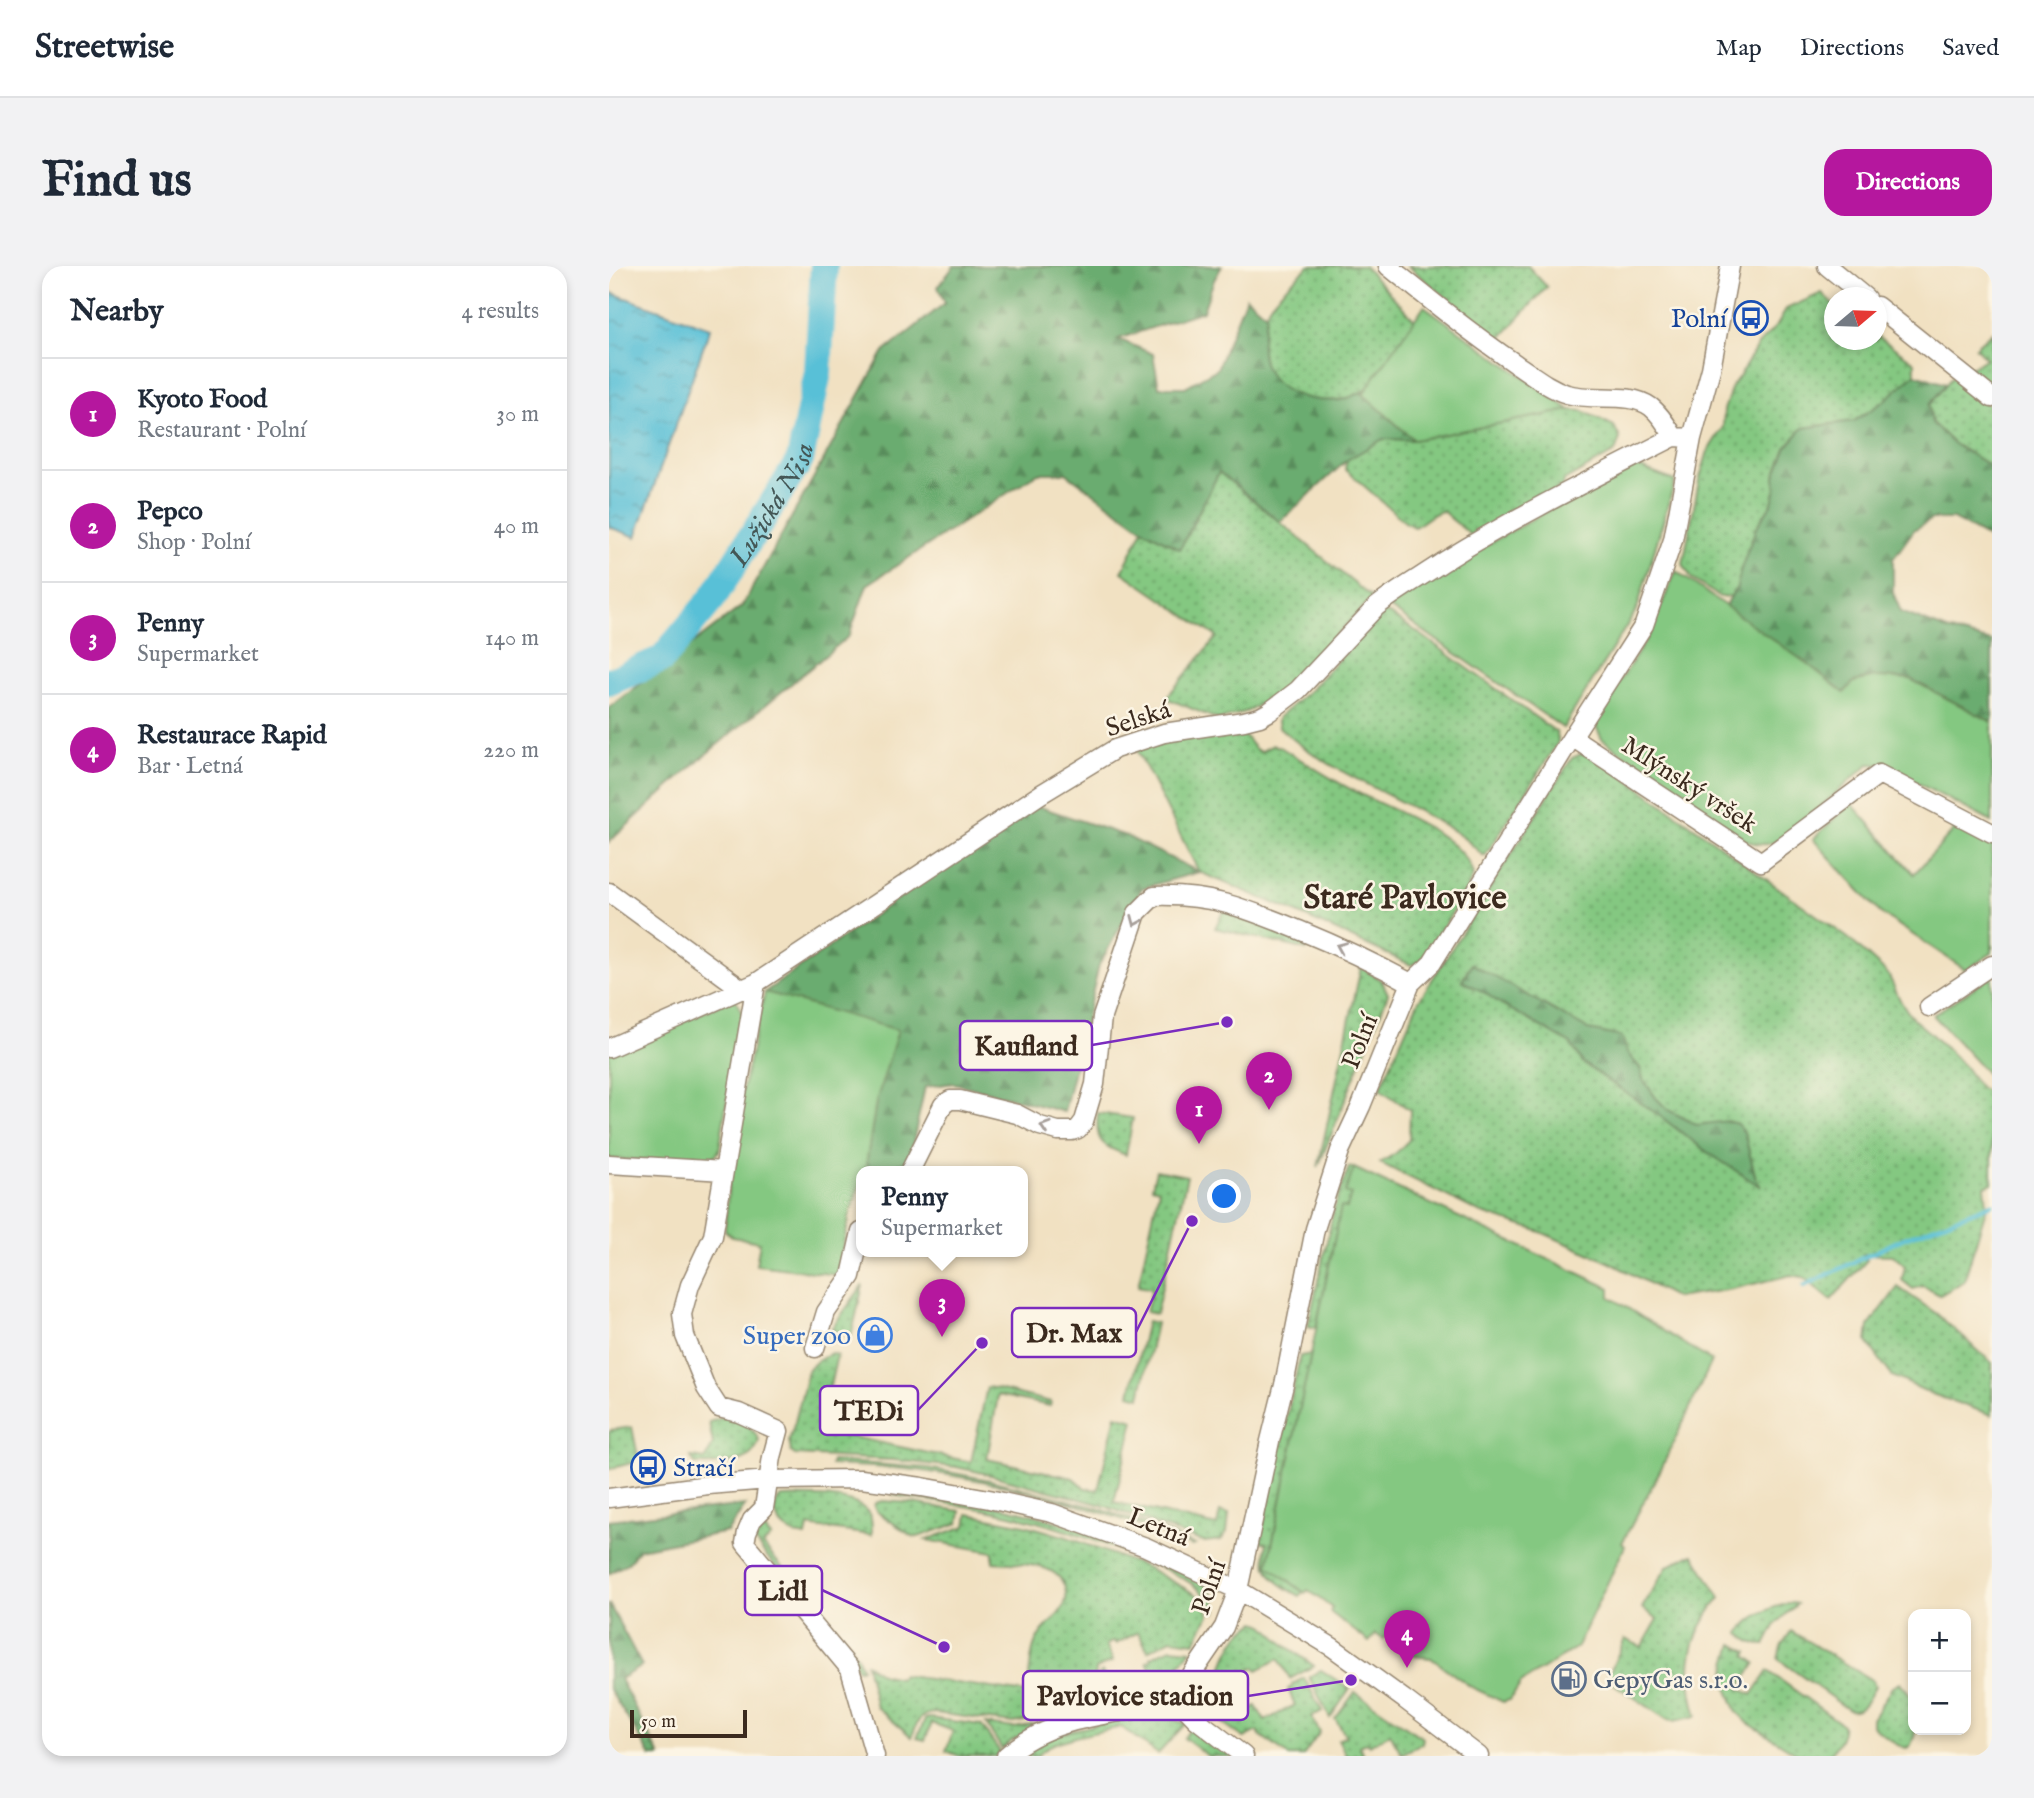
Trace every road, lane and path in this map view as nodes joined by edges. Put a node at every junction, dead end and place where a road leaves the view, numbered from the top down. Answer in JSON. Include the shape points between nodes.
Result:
{"nodes":[{"id":1,"x":1388,"y":266,"type":"edge"},
{"id":2,"x":1730,"y":266,"type":"edge"},
{"id":3,"x":1826,"y":266,"type":"edge"},
{"id":4,"x":1852,"y":287,"type":"edge"},
{"id":5,"x":1887,"y":314,"type":"edge"},
{"id":6,"x":1992,"y":398,"type":"edge"},
{"id":7,"x":1683,"y":437,"type":"junction"},
{"id":8,"x":1572,"y":737,"type":"junction"},
{"id":9,"x":1992,"y":833,"type":"edge"},
{"id":10,"x":609,"y":892,"type":"edge"},
{"id":11,"x":1992,"y":965,"type":"edge"},
{"id":12,"x":1411,"y":983,"type":"junction"},
{"id":13,"x":750,"y":987,"type":"junction"},
{"id":14,"x":1929,"y":1007,"type":"dead end"},
{"id":15,"x":609,"y":1048,"type":"edge"},
{"id":16,"x":609,"y":1164,"type":"edge"},
{"id":17,"x":912,"y":1166,"type":"edge"},
{"id":18,"x":724,"y":1171,"type":"junction"},
{"id":19,"x":856,"y":1256,"type":"edge"},
{"id":20,"x":815,"y":1348,"type":"dead end"},
{"id":21,"x":768,"y":1480,"type":"junction"},
{"id":22,"x":609,"y":1498,"type":"edge"},
{"id":23,"x":1238,"y":1590,"type":"junction"},
{"id":24,"x":1180,"y":1702,"type":"junction"},
{"id":25,"x":875,"y":1756,"type":"edge"},
{"id":26,"x":1006,"y":1756,"type":"edge"},
{"id":27,"x":1244,"y":1756,"type":"edge"},
{"id":28,"x":1479,"y":1756,"type":"edge"}],
"edges":[{"from":1,"to":7,"type":"street","via":[[1548,386],[1582,397],[1639,400]]},
{"from":2,"to":7,"type":"street","name":"Polní","via":[[1711,369]]},
{"from":3,"to":4,"type":"street"},
{"from":5,"to":6,"type":"street"},
{"from":7,"to":8,"type":"street","name":"Polní","via":[[1673,540],[1644,625]]},
{"from":7,"to":13,"type":"street","name":"Selská","via":[[1545,503],[1391,596],[1298,690],[1269,712],[1244,721],[1164,733],[1115,749]]},
{"from":8,"to":9,"type":"street","name":"Mlýnský vršek","via":[[1761,862],[1879,774]]},
{"from":8,"to":12,"type":"street","name":"Polní","via":[[1432,963]]},
{"from":10,"to":13,"type":"street"},
{"from":11,"to":14,"type":"street"},
{"from":12,"to":17,"type":"street","one_way":true,"via":[[1355,953],[1247,909],[1220,900],[1154,896],[1137,913],[1102,1017],[1095,1084],[1078,1129],[1058,1131],[1017,1114],[950,1100],[943,1105]]},
{"from":12,"to":23,"type":"street","name":"Polní","via":[[1340,1151],[1315,1229]]},
{"from":13,"to":15,"type":"street","name":"Selská"},
{"from":13,"to":18,"type":"street"},
{"from":16,"to":18,"type":"street"},
{"from":18,"to":21,"type":"street","via":[[713,1236],[682,1314],[685,1335],[719,1408],[779,1431]]},
{"from":19,"to":20,"type":"street","via":[[851,1276],[826,1312]]},
{"from":21,"to":22,"type":"street","name":"Letná"},
{"from":21,"to":23,"type":"street","name":"Letná","via":[[861,1479],[1039,1510],[1146,1547]]},
{"from":21,"to":25,"type":"street","via":[[764,1508],[752,1520],[745,1543],[850,1669]]},
{"from":23,"to":24,"type":"street","name":"Polní","via":[[1224,1628],[1192,1674]]},
{"from":23,"to":28,"type":"street","name":"Letná","via":[[1332,1647]]},
{"from":24,"to":26,"type":"street","via":[[1058,1727],[1030,1738]]},
{"from":24,"to":27,"type":"street"}]}
